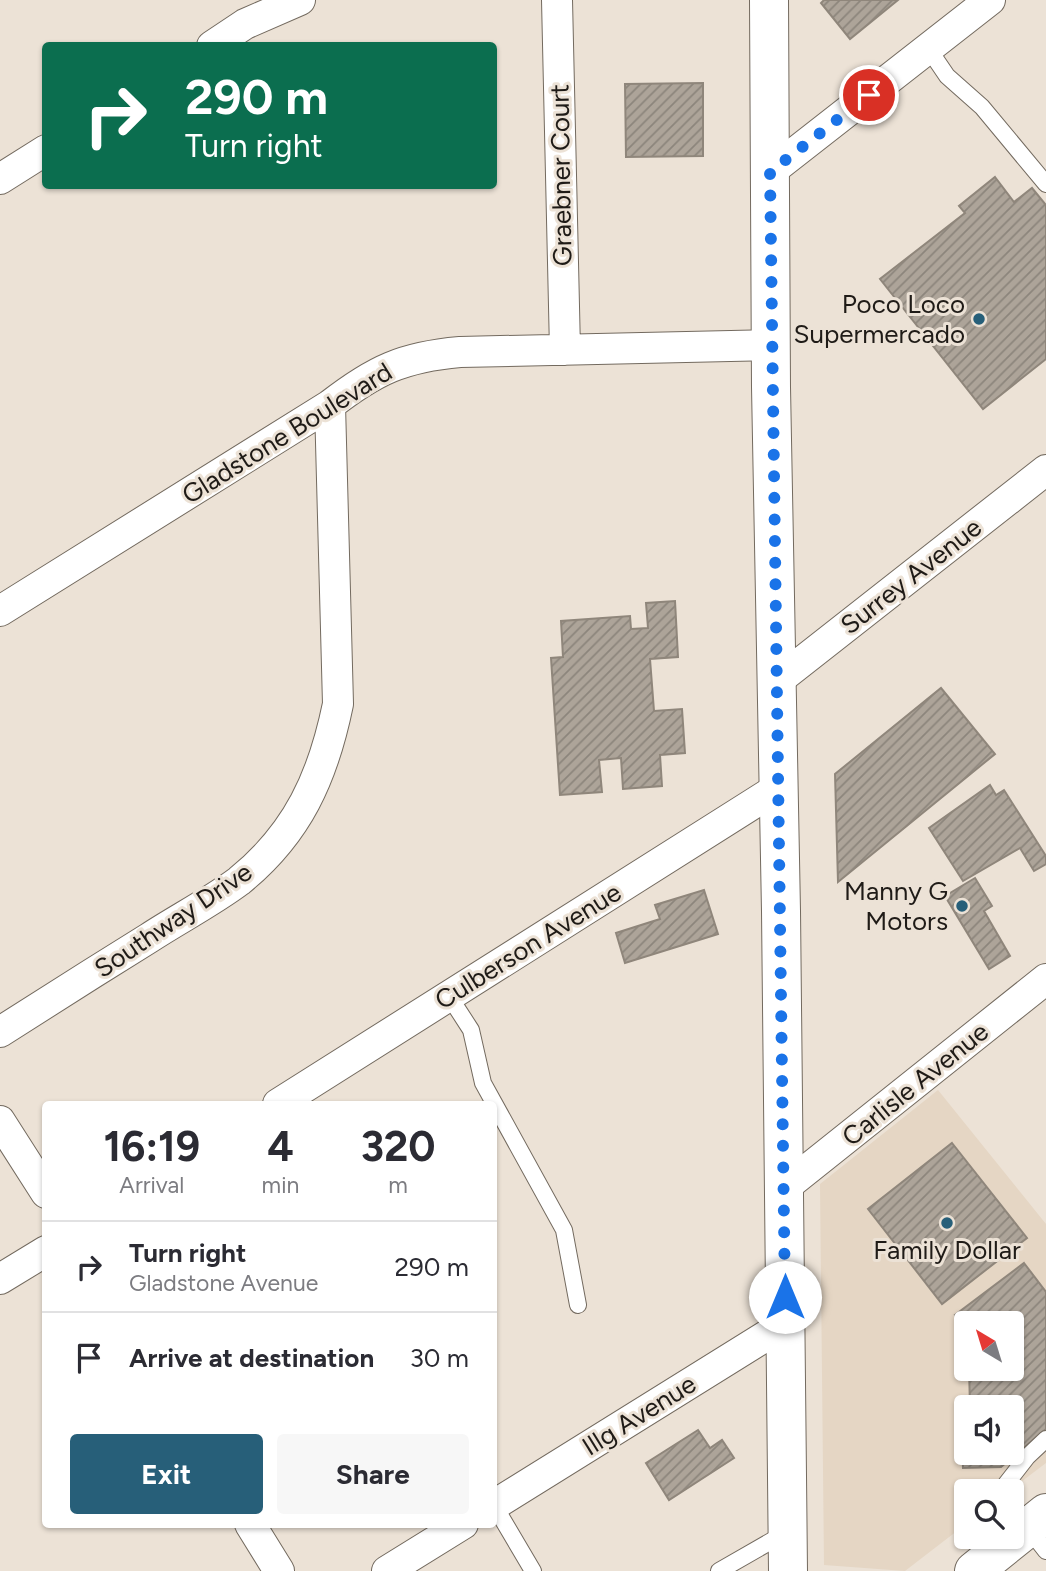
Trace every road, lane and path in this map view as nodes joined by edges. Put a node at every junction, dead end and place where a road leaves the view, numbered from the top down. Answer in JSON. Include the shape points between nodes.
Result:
{"nodes":[{"id":1,"x":300,"y":0,"type":"edge"},
{"id":2,"x":556,"y":0,"type":"edge"},
{"id":3,"x":769,"y":0,"type":"edge"},
{"id":4,"x":990,"y":0,"type":"edge"},
{"id":5,"x":218,"y":42,"type":"edge"},
{"id":6,"x":928,"y":48,"type":"junction"},
{"id":7,"x":42,"y":153,"type":"edge"},
{"id":8,"x":770,"y":172,"type":"junction"},
{"id":9,"x":0,"y":179,"type":"edge"},
{"id":10,"x":1046,"y":184,"type":"edge"},
{"id":11,"x":771,"y":345,"type":"junction"},
{"id":12,"x":565,"y":350,"type":"junction"},
{"id":13,"x":330,"y":405,"type":"junction"},
{"id":14,"x":1046,"y":470,"type":"edge"},
{"id":15,"x":0,"y":611,"type":"edge"},
{"id":16,"x":776,"y":682,"type":"junction"},
{"id":17,"x":778,"y":788,"type":"junction"},
{"id":18,"x":1046,"y":979,"type":"edge"},
{"id":19,"x":449,"y":996,"type":"junction"},
{"id":20,"x":0,"y":1032,"type":"edge"},
{"id":21,"x":283,"y":1101,"type":"edge"},
{"id":22,"x":493,"y":1101,"type":"edge"},
{"id":23,"x":497,"y":1108,"type":"edge"},
{"id":24,"x":0,"y":1121,"type":"edge"},
{"id":25,"x":42,"y":1187,"type":"edge"},
{"id":26,"x":784,"y":1188,"type":"junction"},
{"id":27,"x":42,"y":1253,"type":"edge"},
{"id":28,"x":0,"y":1279,"type":"edge"},
{"id":29,"x":578,"y":1305,"type":"dead end"},
{"id":30,"x":785,"y":1324,"type":"junction"},
{"id":31,"x":1046,"y":1439,"type":"edge"},
{"id":32,"x":1010,"y":1479,"type":"edge"},
{"id":33,"x":497,"y":1503,"type":"edge"},
{"id":34,"x":497,"y":1510,"type":"edge"},
{"id":35,"x":252,"y":1528,"type":"edge"},
{"id":36,"x":457,"y":1528,"type":"edge"},
{"id":37,"x":787,"y":1531,"type":"junction"},
{"id":38,"x":1040,"y":1531,"type":"edge"},
{"id":39,"x":990,"y":1566,"type":"edge"},
{"id":40,"x":279,"y":1571,"type":"edge"},
{"id":41,"x":387,"y":1571,"type":"edge"},
{"id":42,"x":533,"y":1571,"type":"edge"},
{"id":43,"x":719,"y":1571,"type":"edge"},
{"id":44,"x":788,"y":1571,"type":"edge"}],
"edges":[{"from":1,"to":5,"type":"street","via":[[245,24]]},
{"from":2,"to":12,"type":"street","name":"Graebner Court"},
{"from":3,"to":8,"type":"main road"},
{"from":4,"to":6,"type":"street"},
{"from":6,"to":8,"type":"street"},
{"from":6,"to":10,"type":"lane","via":[[947,76],[982,107]]},
{"from":7,"to":9,"type":"street"},
{"from":8,"to":11,"type":"main road"},
{"from":11,"to":12,"type":"street","name":"Gladstone Boulevard"},
{"from":11,"to":16,"type":"main road"},
{"from":12,"to":13,"type":"street","name":"Gladstone Boulevard","via":[[460,352],[414,358],[374,373]]},
{"from":13,"to":15,"type":"street","name":"Gladstone Boulevard"},
{"from":13,"to":20,"type":"street","name":"Southway Drive","via":[[338,704],[330,745],[308,797],[277,844],[236,883]]},
{"from":14,"to":16,"type":"street","name":"Surrey Avenue"},
{"from":16,"to":17,"type":"main road"},
{"from":17,"to":19,"type":"street","name":"Culberson Avenue"},
{"from":17,"to":26,"type":"main road"},
{"from":18,"to":26,"type":"street","name":"Carlisle Avenue"},
{"from":19,"to":21,"type":"street","name":"Culberson Avenue"},
{"from":19,"to":22,"type":"lane","via":[[471,1030],[483,1083]]},
{"from":23,"to":29,"type":"lane","via":[[564,1230]]},
{"from":24,"to":25,"type":"street"},
{"from":26,"to":30,"type":"main road"},
{"from":27,"to":28,"type":"street"},
{"from":30,"to":33,"type":"street","name":"Illg Avenue"},
{"from":30,"to":37,"type":"main road"},
{"from":31,"to":32,"type":"lane"},
{"from":34,"to":42,"type":"lane"},
{"from":35,"to":40,"type":"street"},
{"from":36,"to":41,"type":"street"},
{"from":37,"to":43,"type":"lane"},
{"from":37,"to":44,"type":"main road"},
{"from":38,"to":39,"type":"main road"}]}
